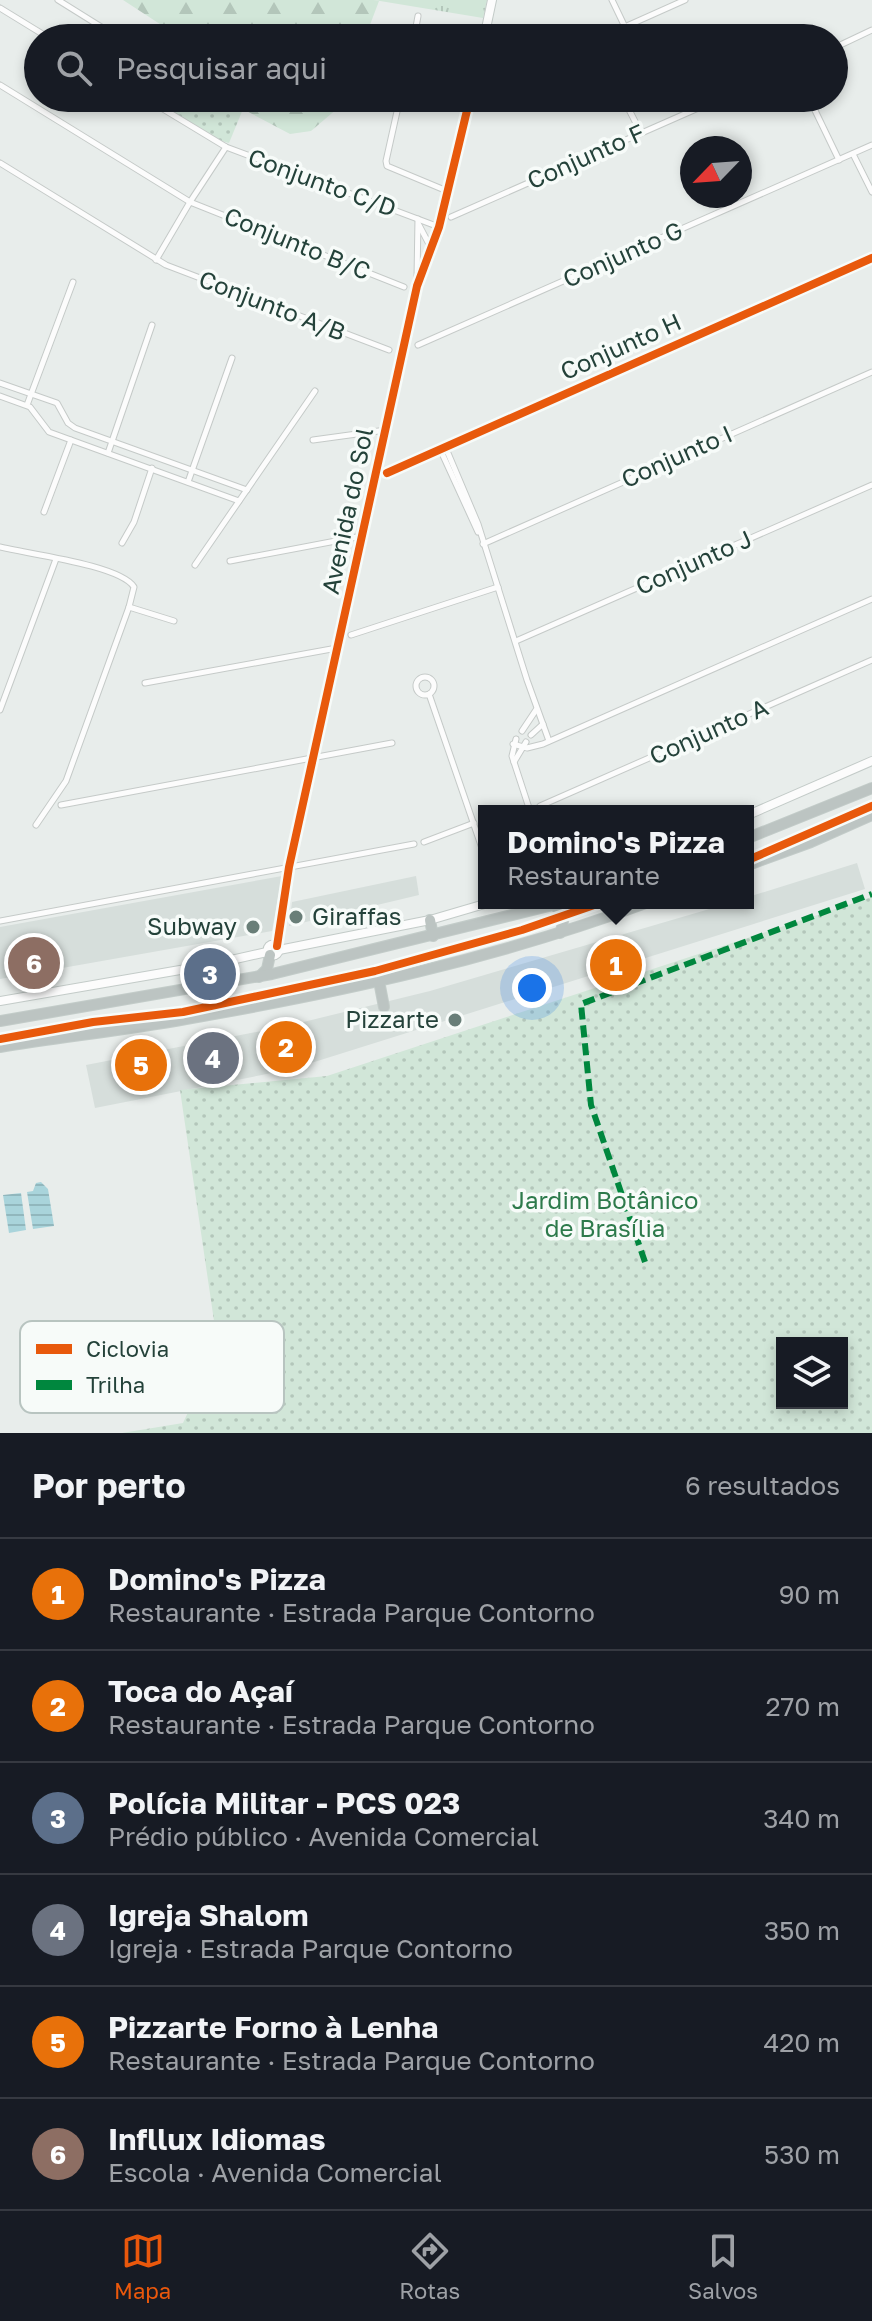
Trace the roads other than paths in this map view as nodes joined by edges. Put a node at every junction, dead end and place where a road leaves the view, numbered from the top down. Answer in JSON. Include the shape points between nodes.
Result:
{"nodes":[{"id":1,"x":58,"y":0,"type":"edge"},
{"id":2,"x":492,"y":0,"type":"edge"},
{"id":3,"x":612,"y":0,"type":"edge"},
{"id":4,"x":685,"y":0,"type":"edge"},
{"id":5,"x":0,"y":8,"type":"edge"},
{"id":6,"x":418,"y":16,"type":"dead end"},
{"id":7,"x":26,"y":24,"type":"edge"},
{"id":8,"x":97,"y":24,"type":"edge"},
{"id":9,"x":417,"y":24,"type":"edge"},
{"id":10,"x":487,"y":24,"type":"edge"},
{"id":11,"x":624,"y":24,"type":"edge"},
{"id":12,"x":632,"y":24,"type":"edge"},
{"id":13,"x":872,"y":30,"type":"edge"},
{"id":14,"x":848,"y":41,"type":"edge"},
{"id":15,"x":0,"y":85,"type":"edge"},
{"id":16,"x":24,"y":100,"type":"edge"},
{"id":17,"x":44,"y":112,"type":"edge"},
{"id":18,"x":168,"y":112,"type":"edge"},
{"id":19,"x":397,"y":112,"type":"edge"},
{"id":20,"x":467,"y":112,"type":"edge"},
{"id":21,"x":630,"y":112,"type":"edge"},
{"id":22,"x":689,"y":112,"type":"edge"},
{"id":23,"x":816,"y":112,"type":"edge"},
{"id":24,"x":641,"y":133,"type":"junction"},
{"id":25,"x":872,"y":145,"type":"edge"},
{"id":26,"x":226,"y":147,"type":"junction"},
{"id":27,"x":853,"y":154,"type":"junction"},
{"id":28,"x":839,"y":160,"type":"junction"},
{"id":29,"x":0,"y":163,"type":"edge"},
{"id":30,"x":449,"y":192,"type":"junction"},
{"id":31,"x":872,"y":192,"type":"edge"},
{"id":32,"x":190,"y":202,"type":"junction"},
{"id":33,"x":451,"y":217,"type":"dead end"},
{"id":34,"x":418,"y":221,"type":"junction"},
{"id":35,"x":439,"y":227,"type":"junction"},
{"id":36,"x":418,"y":248,"type":"junction"},
{"id":37,"x":430,"y":251,"type":"junction"},
{"id":38,"x":872,"y":258,"type":"edge"},
{"id":39,"x":156,"y":260,"type":"junction"},
{"id":40,"x":73,"y":282,"type":"dead end"},
{"id":41,"x":417,"y":286,"type":"junction"},
{"id":42,"x":404,"y":287,"type":"dead end"},
{"id":43,"x":152,"y":325,"type":"dead end"},
{"id":44,"x":418,"y":345,"type":"dead end"},
{"id":45,"x":389,"y":350,"type":"dead end"},
{"id":46,"x":232,"y":358,"type":"dead end"},
{"id":47,"x":872,"y":372,"type":"edge"},
{"id":48,"x":0,"y":383,"type":"edge"},
{"id":49,"x":315,"y":391,"type":"dead end"},
{"id":50,"x":31,"y":393,"type":"junction"},
{"id":51,"x":0,"y":396,"type":"edge"},
{"id":52,"x":27,"y":405,"type":"junction"},
{"id":53,"x":386,"y":430,"type":"junction"},
{"id":54,"x":71,"y":440,"type":"junction"},
{"id":55,"x":313,"y":440,"type":"dead end"},
{"id":56,"x":112,"y":441,"type":"junction"},
{"id":57,"x":443,"y":448,"type":"junction"},
{"id":58,"x":108,"y":453,"type":"junction"},
{"id":59,"x":152,"y":468,"type":"junction"},
{"id":60,"x":193,"y":470,"type":"junction"},
{"id":61,"x":387,"y":473,"type":"dead end"},
{"id":62,"x":188,"y":482,"type":"junction"},
{"id":63,"x":872,"y":485,"type":"edge"},
{"id":64,"x":247,"y":490,"type":"junction"},
{"id":65,"x":239,"y":501,"type":"junction"},
{"id":66,"x":44,"y":512,"type":"dead end"},
{"id":67,"x":362,"y":536,"type":"junction"},
{"id":68,"x":122,"y":543,"type":"dead end"},
{"id":69,"x":483,"y":544,"type":"junction"},
{"id":70,"x":0,"y":547,"type":"edge"},
{"id":71,"x":56,"y":559,"type":"junction"},
{"id":72,"x":230,"y":561,"type":"dead end"},
{"id":73,"x":195,"y":565,"type":"dead end"},
{"id":74,"x":498,"y":587,"type":"junction"},
{"id":75,"x":872,"y":599,"type":"edge"},
{"id":76,"x":129,"y":607,"type":"junction"},
{"id":77,"x":174,"y":621,"type":"dead end"},
{"id":78,"x":351,"y":635,"type":"dead end"},
{"id":79,"x":516,"y":641,"type":"junction"},
{"id":80,"x":339,"y":648,"type":"junction"},
{"id":81,"x":872,"y":660,"type":"edge"},
{"id":82,"x":145,"y":683,"type":"dead end"},
{"id":83,"x":429,"y":694,"type":"dead end"},
{"id":84,"x":537,"y":709,"type":"junction"},
{"id":85,"x":0,"y":710,"type":"edge"},
{"id":86,"x":543,"y":724,"type":"junction"},
{"id":87,"x":522,"y":731,"type":"dead end"},
{"id":88,"x":531,"y":735,"type":"dead end"},
{"id":89,"x":549,"y":741,"type":"junction"},
{"id":90,"x":392,"y":743,"type":"dead end"},
{"id":91,"x":523,"y":745,"type":"junction"},
{"id":92,"x":314,"y":759,"type":"junction"},
{"id":93,"x":872,"y":761,"type":"edge"},
{"id":94,"x":513,"y":763,"type":"junction"},
{"id":95,"x":872,"y":788,"type":"edge"},
{"id":96,"x":61,"y":805,"type":"dead end"},
{"id":97,"x":535,"y":805,"type":"edge"},
{"id":98,"x":544,"y":805,"type":"edge"},
{"id":99,"x":754,"y":812,"type":"edge"},
{"id":100,"x":872,"y":815,"type":"edge"},
{"id":101,"x":474,"y":823,"type":"junction"},
{"id":102,"x":36,"y":825,"type":"dead end"},
{"id":103,"x":478,"y":835,"type":"edge"},
{"id":104,"x":754,"y":836,"type":"edge"},
{"id":105,"x":424,"y":842,"type":"dead end"},
{"id":106,"x":414,"y":844,"type":"dead end"},
{"id":107,"x":754,"y":863,"type":"edge"},
{"id":108,"x":289,"y":867,"type":"junction"},
{"id":109,"x":478,"y":906,"type":"edge"},
{"id":110,"x":538,"y":909,"type":"edge"},
{"id":111,"x":559,"y":909,"type":"edge"},
{"id":112,"x":621,"y":909,"type":"edge"},
{"id":113,"x":629,"y":909,"type":"edge"},
{"id":114,"x":623,"y":911,"type":"junction"},
{"id":115,"x":430,"y":920,"type":"junction"},
{"id":116,"x":0,"y":921,"type":"edge"},
{"id":117,"x":560,"y":933,"type":"junction"},
{"id":118,"x":433,"y":936,"type":"junction"},
{"id":119,"x":273,"y":950,"type":"junction"},
{"id":120,"x":283,"y":972,"type":"junction"},
{"id":121,"x":259,"y":977,"type":"junction"},
{"id":122,"x":379,"y":981,"type":"junction"},
{"id":123,"x":0,"y":1001,"type":"edge"},
{"id":124,"x":384,"y":1007,"type":"dead end"},
{"id":125,"x":0,"y":1021,"type":"edge"},
{"id":126,"x":0,"y":1047,"type":"edge"}],
"edges":[{"from":1,"to":8,"type":"street"},
{"from":2,"to":10,"type":"street"},
{"from":3,"to":11,"type":"street"},
{"from":4,"to":12,"type":"street"},
{"from":5,"to":7,"type":"street"},
{"from":6,"to":9,"type":"street"},
{"from":13,"to":14,"type":"street"},
{"from":15,"to":16,"type":"street","name":"Conjunto B/C"},
{"from":17,"to":32,"type":"street","name":"Conjunto B/C"},
{"from":18,"to":26,"type":"street","name":"Conjunto C/D"},
{"from":19,"to":30,"type":"street","via":[[387,166]]},
{"from":20,"to":30,"type":"street","name":"Avenida do Sol"},
{"from":21,"to":24,"type":"street"},
{"from":22,"to":24,"type":"street","name":"Conjunto F"},
{"from":23,"to":28,"type":"street"},
{"from":24,"to":33,"type":"street","name":"Conjunto F"},
{"from":25,"to":27,"type":"street","name":"Conjunto G"},
{"from":26,"to":32,"type":"street"},
{"from":26,"to":34,"type":"street","name":"Conjunto C/D"},
{"from":27,"to":28,"type":"street","name":"Conjunto G"},
{"from":27,"to":31,"type":"street"},
{"from":28,"to":44,"type":"street","name":"Conjunto G"},
{"from":29,"to":39,"type":"street","name":"Conjunto A/B"},
{"from":30,"to":35,"type":"street","name":"Avenida do Sol"},
{"from":32,"to":39,"type":"street"},
{"from":32,"to":42,"type":"street","name":"Conjunto B/C"},
{"from":34,"to":35,"type":"street","name":"Conjunto C/D"},
{"from":34,"to":36,"type":"street"},
{"from":34,"to":37,"type":"street"},
{"from":35,"to":37,"type":"street","name":"Avenida do Sol"},
{"from":36,"to":37,"type":"street","via":[[424,254]]},
{"from":36,"to":41,"type":"street"},
{"from":37,"to":41,"type":"street","name":"Avenida do Sol"},
{"from":38,"to":57,"type":"street","name":"Conjunto H"},
{"from":39,"to":45,"type":"street","name":"Conjunto A/B"},
{"from":40,"to":50,"type":"street"},
{"from":41,"to":53,"type":"street","name":"Avenida do Sol"},
{"from":43,"to":56,"type":"street"},
{"from":46,"to":60,"type":"street"},
{"from":47,"to":69,"type":"street","name":"Conjunto I"},
{"from":48,"to":50,"type":"street"},
{"from":49,"to":64,"type":"street"},
{"from":50,"to":52,"type":"street"},
{"from":50,"to":56,"type":"street","via":[[57,403],[72,426]]},
{"from":51,"to":52,"type":"street"},
{"from":52,"to":54,"type":"street","via":[[49,432]]},
{"from":53,"to":55,"type":"street"},
{"from":53,"to":67,"type":"street","name":"Avenida do Sol"},
{"from":54,"to":58,"type":"street"},
{"from":54,"to":66,"type":"street"},
{"from":56,"to":58,"type":"street"},
{"from":56,"to":60,"type":"street"},
{"from":57,"to":61,"type":"street","name":"Conjunto H"},
{"from":57,"to":69,"type":"street"},
{"from":58,"to":59,"type":"street"},
{"from":59,"to":62,"type":"street"},
{"from":59,"to":68,"type":"street"},
{"from":60,"to":62,"type":"street"},
{"from":60,"to":64,"type":"street"},
{"from":62,"to":65,"type":"street"},
{"from":63,"to":79,"type":"street","name":"Conjunto J"},
{"from":64,"to":65,"type":"street"},
{"from":65,"to":73,"type":"street"},
{"from":67,"to":72,"type":"street"},
{"from":67,"to":80,"type":"street","name":"Avenida do Sol"},
{"from":69,"to":74,"type":"street"},
{"from":70,"to":71,"type":"street"},
{"from":71,"to":76,"type":"street","via":[[131,582]]},
{"from":71,"to":85,"type":"street"},
{"from":74,"to":78,"type":"street"},
{"from":74,"to":79,"type":"street"},
{"from":75,"to":89,"type":"street"},
{"from":76,"to":77,"type":"street"},
{"from":76,"to":102,"type":"street","via":[[66,781]]},
{"from":79,"to":84,"type":"street"},
{"from":80,"to":82,"type":"street"},
{"from":80,"to":92,"type":"street","name":"Avenida do Sol"},
{"from":81,"to":98,"type":"street","name":"Conjunto A"},
{"from":83,"to":101,"type":"street"},
{"from":84,"to":86,"type":"street"},
{"from":84,"to":87,"type":"street"},
{"from":86,"to":88,"type":"street"},
{"from":86,"to":89,"type":"street"},
{"from":89,"to":91,"type":"street"},
{"from":90,"to":92,"type":"street"},
{"from":91,"to":94,"type":"street"},
{"from":91,"to":94,"type":"street","via":[[515,742]]},
{"from":92,"to":96,"type":"street"},
{"from":92,"to":108,"type":"street","name":"Avenida do Sol"},
{"from":93,"to":99,"type":"street"},
{"from":94,"to":97,"type":"street"},
{"from":95,"to":104,"type":"highway"},
{"from":100,"to":107,"type":"highway"},
{"from":101,"to":103,"type":"street"},
{"from":101,"to":105,"type":"street"},
{"from":106,"to":108,"type":"street"},
{"from":108,"to":116,"type":"street"},
{"from":108,"to":119,"type":"street","name":"Avenida do Sol"},
{"from":109,"to":115,"type":"street"},
{"from":110,"to":118,"type":"highway"},
{"from":111,"to":117,"type":"highway","via":[[564,921]]},
{"from":112,"to":114,"type":"highway"},
{"from":113,"to":114,"type":"highway"},
{"from":114,"to":117,"type":"highway"},
{"from":115,"to":118,"type":"highway"},
{"from":115,"to":119,"type":"street"},
{"from":117,"to":122,"type":"highway"},
{"from":118,"to":120,"type":"highway"},
{"from":119,"to":120,"type":"highway"},
{"from":119,"to":121,"type":"highway"},
{"from":119,"to":123,"type":"street"},
{"from":120,"to":121,"type":"highway"},
{"from":121,"to":125,"type":"highway"},
{"from":122,"to":124,"type":"highway"},
{"from":122,"to":126,"type":"highway","via":[[185,1019]]}]}
